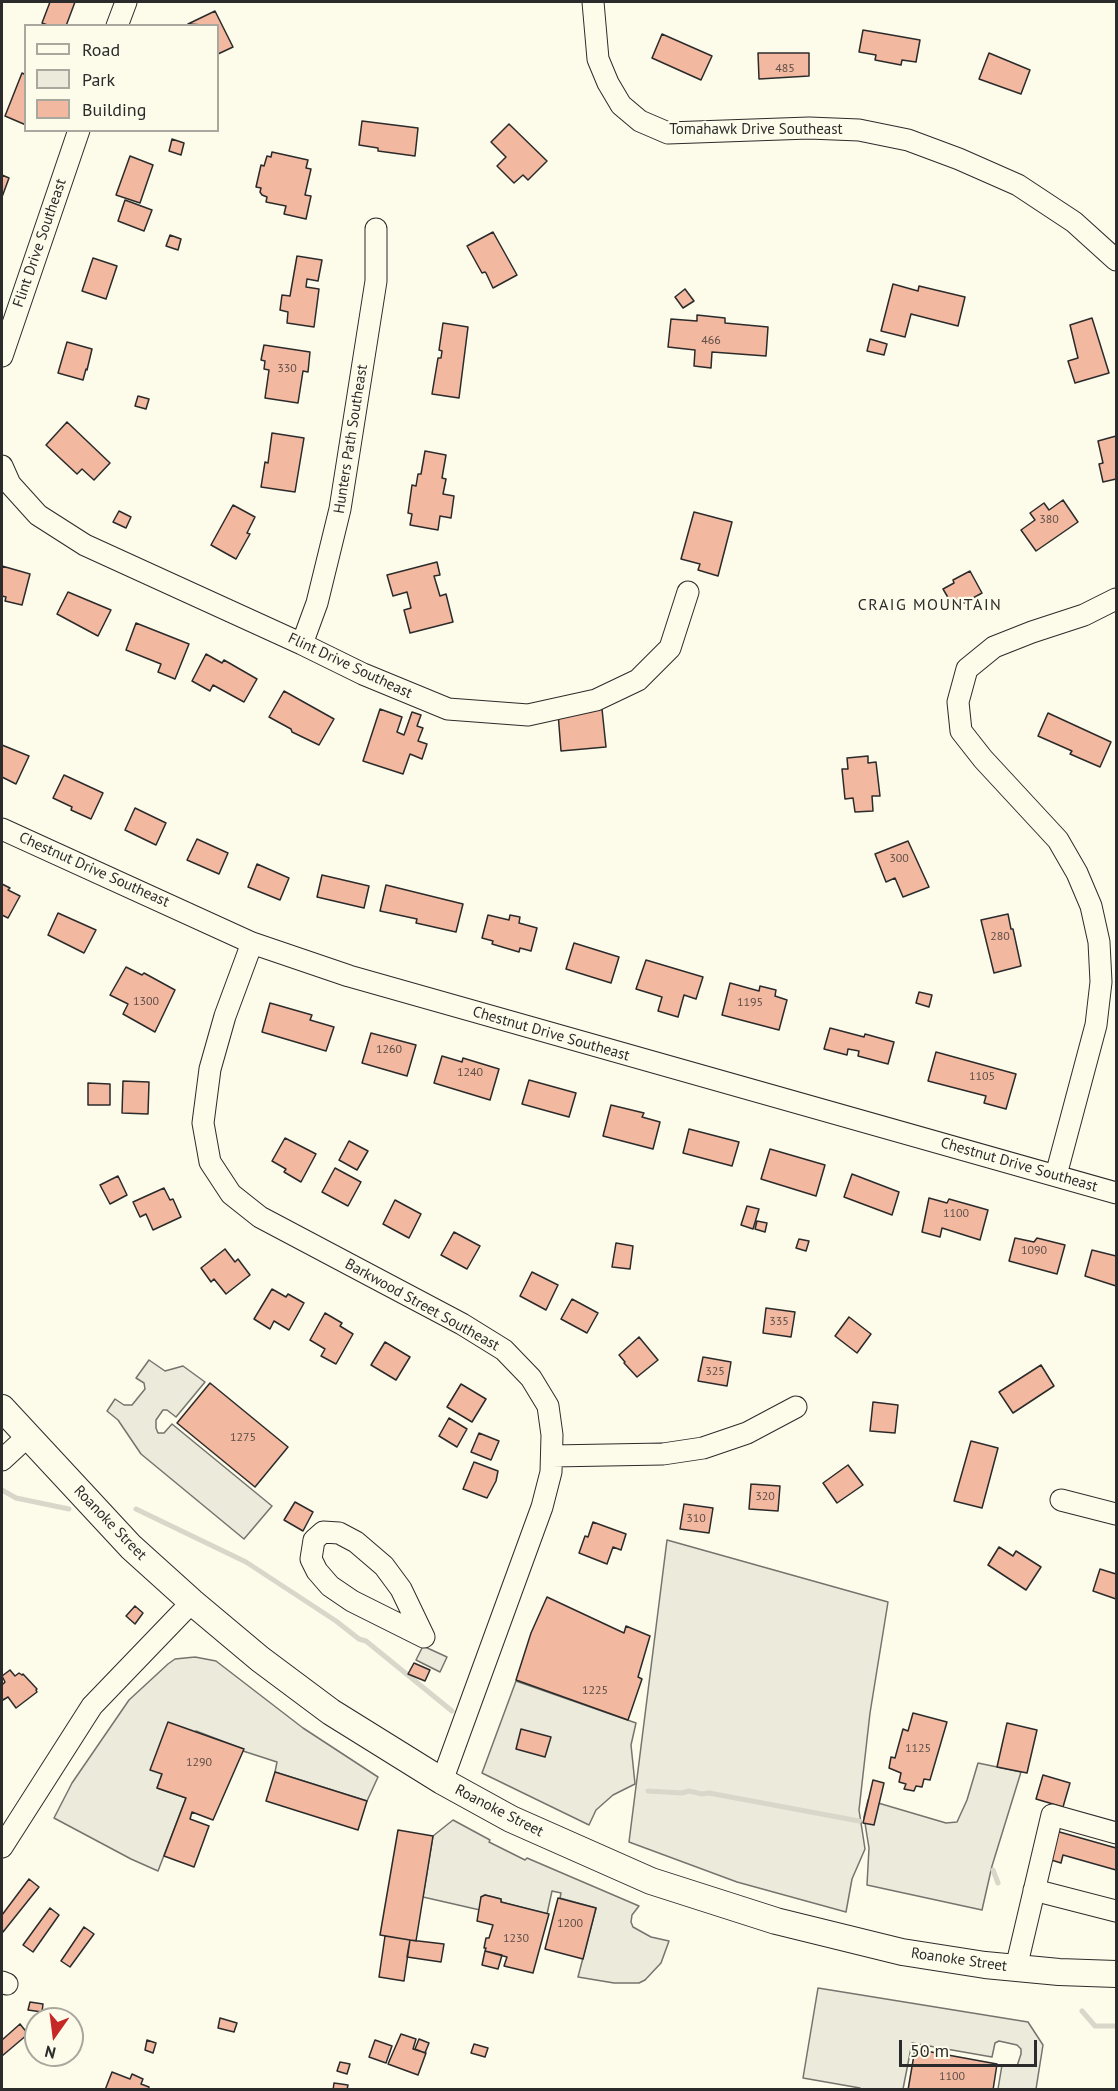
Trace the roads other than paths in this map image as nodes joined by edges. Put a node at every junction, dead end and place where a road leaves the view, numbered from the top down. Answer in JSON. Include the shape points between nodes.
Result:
{"nodes":[{"id":1,"x":126,"y":2,"type":"edge"},
{"id":2,"x":593,"y":2,"type":"edge"},
{"id":3,"x":118,"y":24,"type":"edge"},
{"id":4,"x":78,"y":132,"type":"edge"},
{"id":5,"x":376,"y":229,"type":"dead end"},
{"id":6,"x":1116,"y":260,"type":"edge"},
{"id":7,"x":2,"y":356,"type":"edge"},
{"id":8,"x":2,"y":466,"type":"edge"},
{"id":9,"x":688,"y":592,"type":"dead end"},
{"id":10,"x":1116,"y":599,"type":"edge"},
{"id":11,"x":302,"y":644,"type":"junction"},
{"id":12,"x":2,"y":829,"type":"edge"},
{"id":13,"x":252,"y":943,"type":"junction"},
{"id":14,"x":1056,"y":1175,"type":"junction"},
{"id":15,"x":1116,"y":1193,"type":"edge"},
{"id":16,"x":796,"y":1407,"type":"dead end"},
{"id":17,"x":2,"y":1408,"type":"edge"},
{"id":18,"x":28,"y":1436,"type":"junction"},
{"id":19,"x":552,"y":1456,"type":"junction"},
{"id":20,"x":2,"y":1460,"type":"edge"},
{"id":21,"x":1061,"y":1500,"type":"dead end"},
{"id":22,"x":1116,"y":1514,"type":"edge"},
{"id":23,"x":192,"y":1602,"type":"junction"},
{"id":24,"x":424,"y":1637,"type":"joint"},
{"id":25,"x":442,"y":1781,"type":"junction"},
{"id":26,"x":1116,"y":1833,"type":"edge"},
{"id":27,"x":2,"y":1847,"type":"edge"},
{"id":28,"x":1034,"y":1890,"type":"junction"},
{"id":29,"x":1116,"y":1911,"type":"edge"},
{"id":30,"x":1016,"y":1968,"type":"junction"},
{"id":31,"x":1116,"y":1974,"type":"edge"}],
"edges":[{"from":1,"to":3,"type":"street"},
{"from":2,"to":6,"type":"street","name":"Tomahawk Drive Southeast","via":[[598,59],[621,105],[640,121],[668,133],[809,128],[859,130],[908,140],[1018,185],[1074,222]]},
{"from":4,"to":7,"type":"street","name":"Flint Drive Southeast"},
{"from":5,"to":11,"type":"street","name":"Hunters Path Southeast","via":[[376,281],[340,509],[317,603]]},
{"from":8,"to":11,"type":"street","name":"Flint Drive Southeast","via":[[10,484],[38,515],[85,545]]},
{"from":9,"to":11,"type":"street","name":"Flint Drive Southeast","via":[[670,648],[638,680],[596,700],[528,716],[448,710]]},
{"from":10,"to":14,"type":"street","via":[[1084,615],[994,646],[967,669],[958,702],[961,731],[1058,840],[1091,906],[1099,942],[1101,982],[1096,1025]]},
{"from":12,"to":13,"type":"street","name":"Chestnut Drive Southeast"},
{"from":13,"to":14,"type":"street","name":"Chestnut Drive Southeast","via":[[349,976]]},
{"from":13,"to":19,"type":"street","name":"Barkwood Street Southeast","via":[[210,1068],[203,1123],[210,1162],[231,1194],[260,1217],[504,1350],[531,1378],[548,1406]]},
{"from":14,"to":15,"type":"street","name":"Chestnut Drive Southeast"},
{"from":16,"to":19,"type":"street","via":[[747,1432],[703,1448],[663,1454]]},
{"from":17,"to":18,"type":"main road","name":"Roanoke Street"},
{"from":18,"to":20,"type":"street"},
{"from":18,"to":23,"type":"main road","name":"Roanoke Street","via":[[131,1547]]},
{"from":19,"to":25,"type":"street","name":"Barkwood Street Southeast","via":[[542,1507]]},
{"from":21,"to":22,"type":"street"},
{"from":23,"to":25,"type":"main road","name":"Roanoke Street","via":[[331,1712]]},
{"from":23,"to":27,"type":"street","via":[[92,1706]]},
{"from":24,"to":24,"type":"street","via":[[330,1586],[311,1559],[314,1540],[323,1532],[339,1533],[384,1566],[401,1589]]},
{"from":25,"to":30,"type":"main road","name":"Roanoke Street","via":[[511,1819],[651,1881],[776,1922],[902,1952]]},
{"from":26,"to":28,"type":"street","via":[[1052,1815]]},
{"from":28,"to":29,"type":"street"},
{"from":28,"to":30,"type":"street"},
{"from":30,"to":31,"type":"main road","name":"Roanoke Street"}]}
